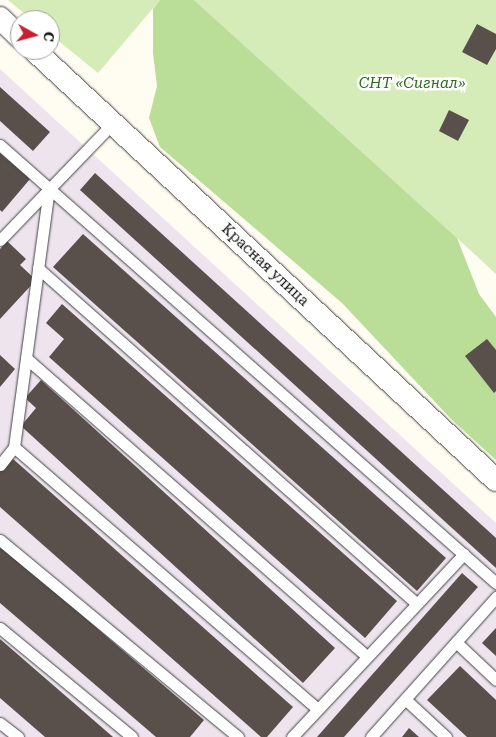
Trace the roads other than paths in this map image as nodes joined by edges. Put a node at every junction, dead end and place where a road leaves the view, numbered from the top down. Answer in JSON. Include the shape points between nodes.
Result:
{"nodes":[{"id":1,"x":0,"y":18,"type":"edge"},
{"id":2,"x":10,"y":28,"type":"edge"},
{"id":3,"x":45,"y":60,"type":"edge"},
{"id":4,"x":112,"y":124,"type":"junction"},
{"id":5,"x":0,"y":145,"type":"edge"},
{"id":6,"x":49,"y":189,"type":"junction"},
{"id":7,"x":0,"y":239,"type":"edge"},
{"id":8,"x":38,"y":268,"type":"junction"},
{"id":9,"x":26,"y":358,"type":"junction"},
{"id":10,"x":14,"y":448,"type":"junction"},
{"id":11,"x":0,"y":465,"type":"edge"},
{"id":12,"x":496,"y":480,"type":"edge"},
{"id":13,"x":0,"y":540,"type":"edge"},
{"id":14,"x":464,"y":554,"type":"junction"},
{"id":15,"x":496,"y":583,"type":"edge"},
{"id":16,"x":496,"y":597,"type":"edge"},
{"id":17,"x":417,"y":604,"type":"junction"},
{"id":18,"x":0,"y":628,"type":"edge"},
{"id":19,"x":456,"y":642,"type":"junction"},
{"id":20,"x":366,"y":656,"type":"junction"},
{"id":21,"x":496,"y":680,"type":"edge"},
{"id":22,"x":405,"y":699,"type":"junction"},
{"id":23,"x":318,"y":709,"type":"junction"},
{"id":24,"x":0,"y":723,"type":"edge"},
{"id":25,"x":18,"y":737,"type":"edge"},
{"id":26,"x":132,"y":737,"type":"edge"},
{"id":27,"x":238,"y":737,"type":"edge"},
{"id":28,"x":292,"y":737,"type":"edge"},
{"id":29,"x":371,"y":737,"type":"edge"},
{"id":30,"x":446,"y":737,"type":"edge"}],
"edges":[{"from":1,"to":2,"type":"street"},
{"from":3,"to":4,"type":"street","name":"Красная улица"},
{"from":4,"to":6,"type":"lane"},
{"from":4,"to":12,"type":"street","name":"Красная улица"},
{"from":5,"to":6,"type":"lane"},
{"from":6,"to":7,"type":"lane"},
{"from":6,"to":8,"type":"lane"},
{"from":6,"to":14,"type":"lane"},
{"from":8,"to":9,"type":"lane"},
{"from":8,"to":17,"type":"lane"},
{"from":9,"to":10,"type":"lane"},
{"from":9,"to":20,"type":"lane"},
{"from":10,"to":11,"type":"lane"},
{"from":10,"to":23,"type":"lane"},
{"from":13,"to":27,"type":"lane"},
{"from":14,"to":15,"type":"lane"},
{"from":14,"to":17,"type":"lane"},
{"from":16,"to":19,"type":"lane"},
{"from":17,"to":20,"type":"lane"},
{"from":18,"to":26,"type":"lane"},
{"from":19,"to":21,"type":"lane"},
{"from":19,"to":22,"type":"lane"},
{"from":20,"to":23,"type":"lane"},
{"from":22,"to":29,"type":"lane"},
{"from":22,"to":30,"type":"lane"},
{"from":23,"to":28,"type":"lane"},
{"from":24,"to":25,"type":"lane"}]}
